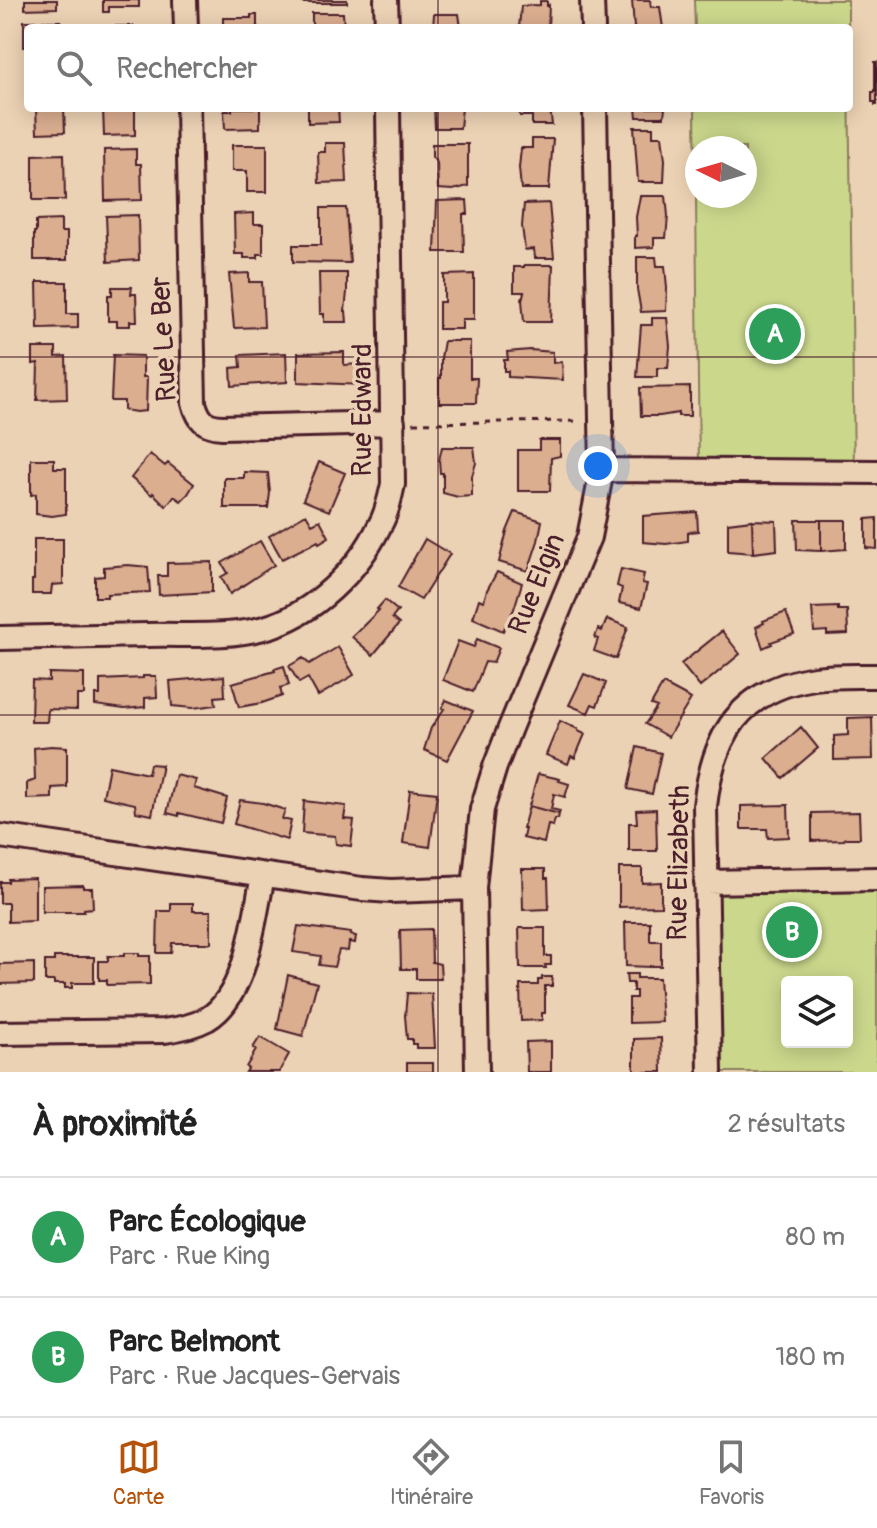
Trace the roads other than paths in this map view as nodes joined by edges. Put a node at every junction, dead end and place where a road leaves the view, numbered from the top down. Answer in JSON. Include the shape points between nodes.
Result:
{"nodes":[{"id":1,"x":185,"y":0,"type":"edge"},
{"id":2,"x":386,"y":0,"type":"edge"},
{"id":3,"x":592,"y":0,"type":"edge"},
{"id":4,"x":186,"y":24,"type":"edge"},
{"id":5,"x":387,"y":24,"type":"edge"},
{"id":6,"x":593,"y":24,"type":"edge"},
{"id":7,"x":188,"y":112,"type":"edge"},
{"id":8,"x":388,"y":112,"type":"edge"},
{"id":9,"x":595,"y":112,"type":"edge"},
{"id":10,"x":393,"y":423,"type":"junction"},
{"id":11,"x":602,"y":470,"type":"junction"},
{"id":12,"x":877,"y":472,"type":"edge"},
{"id":13,"x":0,"y":638,"type":"edge"},
{"id":14,"x":877,"y":676,"type":"edge"},
{"id":15,"x":0,"y":836,"type":"edge"},
{"id":16,"x":263,"y":876,"type":"junction"},
{"id":17,"x":877,"y":879,"type":"edge"},
{"id":18,"x":706,"y":882,"type":"junction"},
{"id":19,"x":474,"y":888,"type":"junction"},
{"id":20,"x":0,"y":1033,"type":"edge"},
{"id":21,"x":477,"y":1072,"type":"edge"},
{"id":22,"x":710,"y":1072,"type":"edge"}],
"edges":[{"from":1,"to":4,"type":"street"},
{"from":2,"to":5,"type":"street"},
{"from":3,"to":6,"type":"street"},
{"from":7,"to":10,"type":"street","name":"Rue Le Ber","via":[[197,413],[211,426],[222,427]]},
{"from":8,"to":10,"type":"street","name":"Rue Edward"},
{"from":9,"to":11,"type":"street","name":"Rue Elgin"},
{"from":10,"to":13,"type":"street","name":"Rue Edward","via":[[393,484],[369,546],[321,598],[284,622],[230,633]]},
{"from":11,"to":12,"type":"street"},
{"from":11,"to":19,"type":"street","name":"Rue Elgin","via":[[589,537],[482,809]]},
{"from":14,"to":18,"type":"street","name":"Rue Elizabeth","via":[[818,678],[783,687],[754,701],[729,726],[707,784]]},
{"from":15,"to":16,"type":"street"},
{"from":16,"to":19,"type":"street","via":[[391,891]]},
{"from":16,"to":20,"type":"street","via":[[237,983],[209,1018],[164,1031]]},
{"from":17,"to":18,"type":"street"},
{"from":18,"to":22,"type":"street","name":"Rue Elizabeth"},
{"from":19,"to":21,"type":"street","name":"Rue Elgin"}]}
